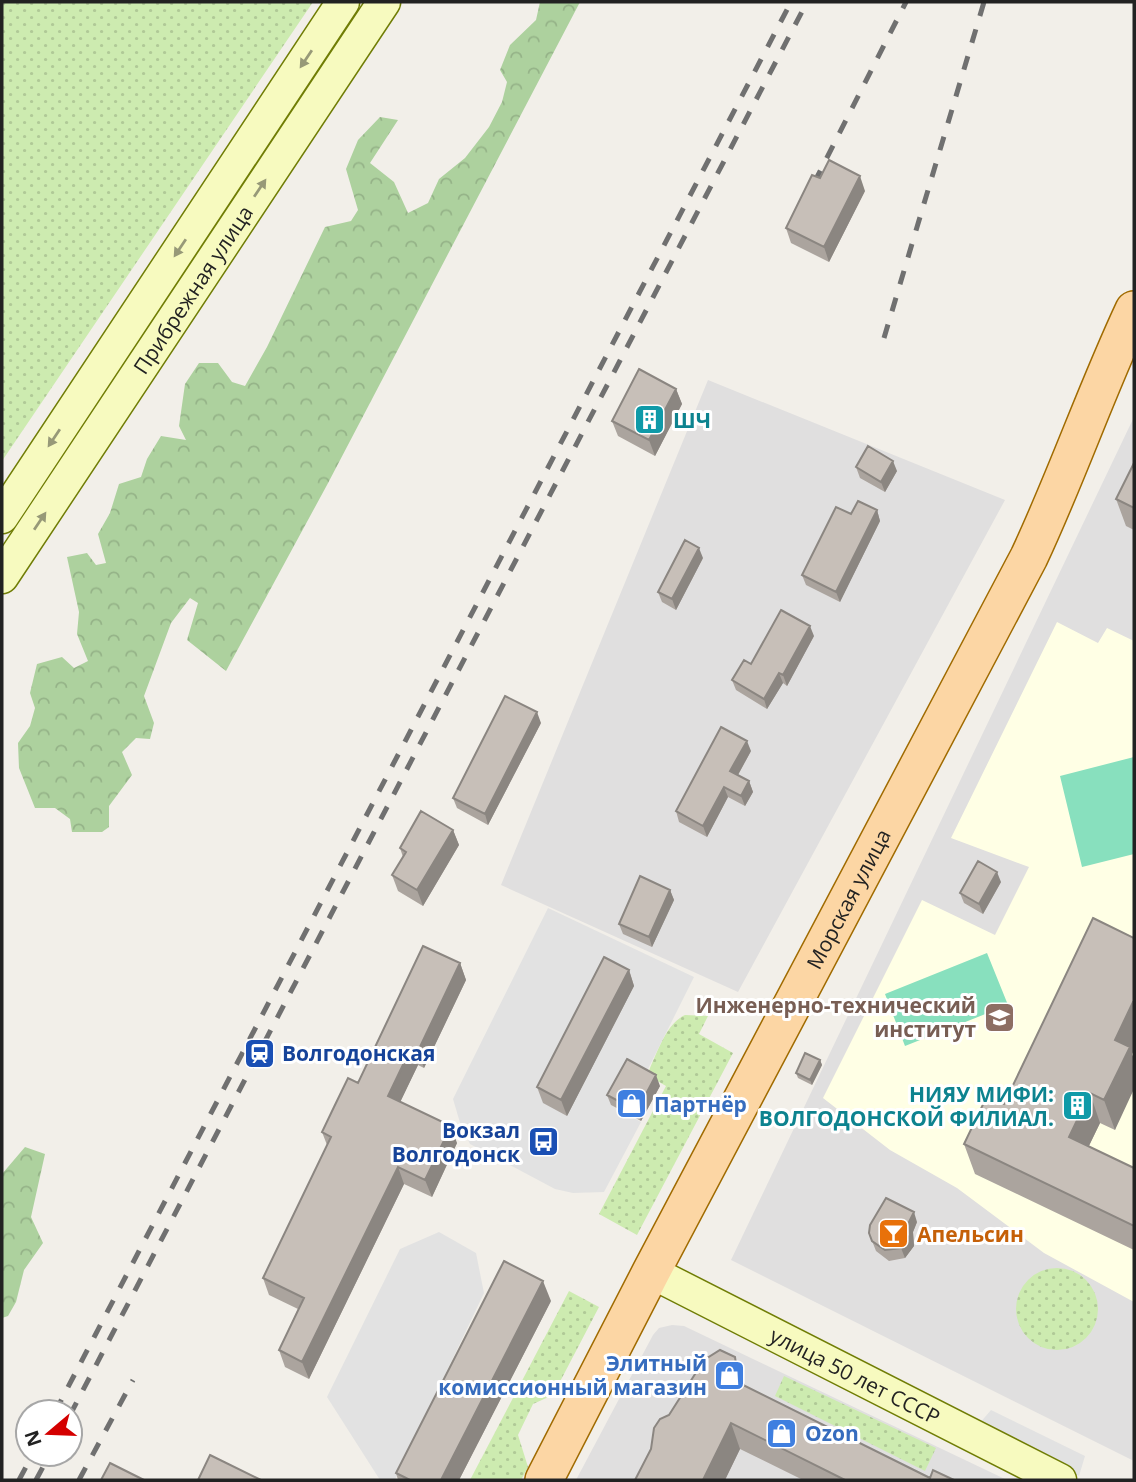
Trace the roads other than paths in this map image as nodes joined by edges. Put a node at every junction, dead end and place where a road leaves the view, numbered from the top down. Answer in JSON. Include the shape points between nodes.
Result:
{"nodes":[{"id":1,"x":343,"y":2,"type":"edge"},
{"id":2,"x":384,"y":2,"type":"edge"},
{"id":3,"x":1134,"y":310,"type":"edge"},
{"id":4,"x":2,"y":517,"type":"edge"},
{"id":5,"x":2,"y":577,"type":"edge"},
{"id":6,"x":651,"y":1272,"type":"junction"},
{"id":7,"x":544,"y":1480,"type":"edge"},
{"id":8,"x":1060,"y":1480,"type":"edge"}],
"edges":[{"from":1,"to":4,"type":"main road","name":"Прибрежная улица","one_way":true},
{"from":5,"to":2,"type":"main road","name":"Прибрежная улица","one_way":true},
{"from":3,"to":6,"type":"main road","name":"Морская улица","via":[[1029,558]]},
{"from":6,"to":7,"type":"main road","name":"Морская улица"},
{"from":6,"to":8,"type":"main road","name":"улица 50 лет СССР"}]}
